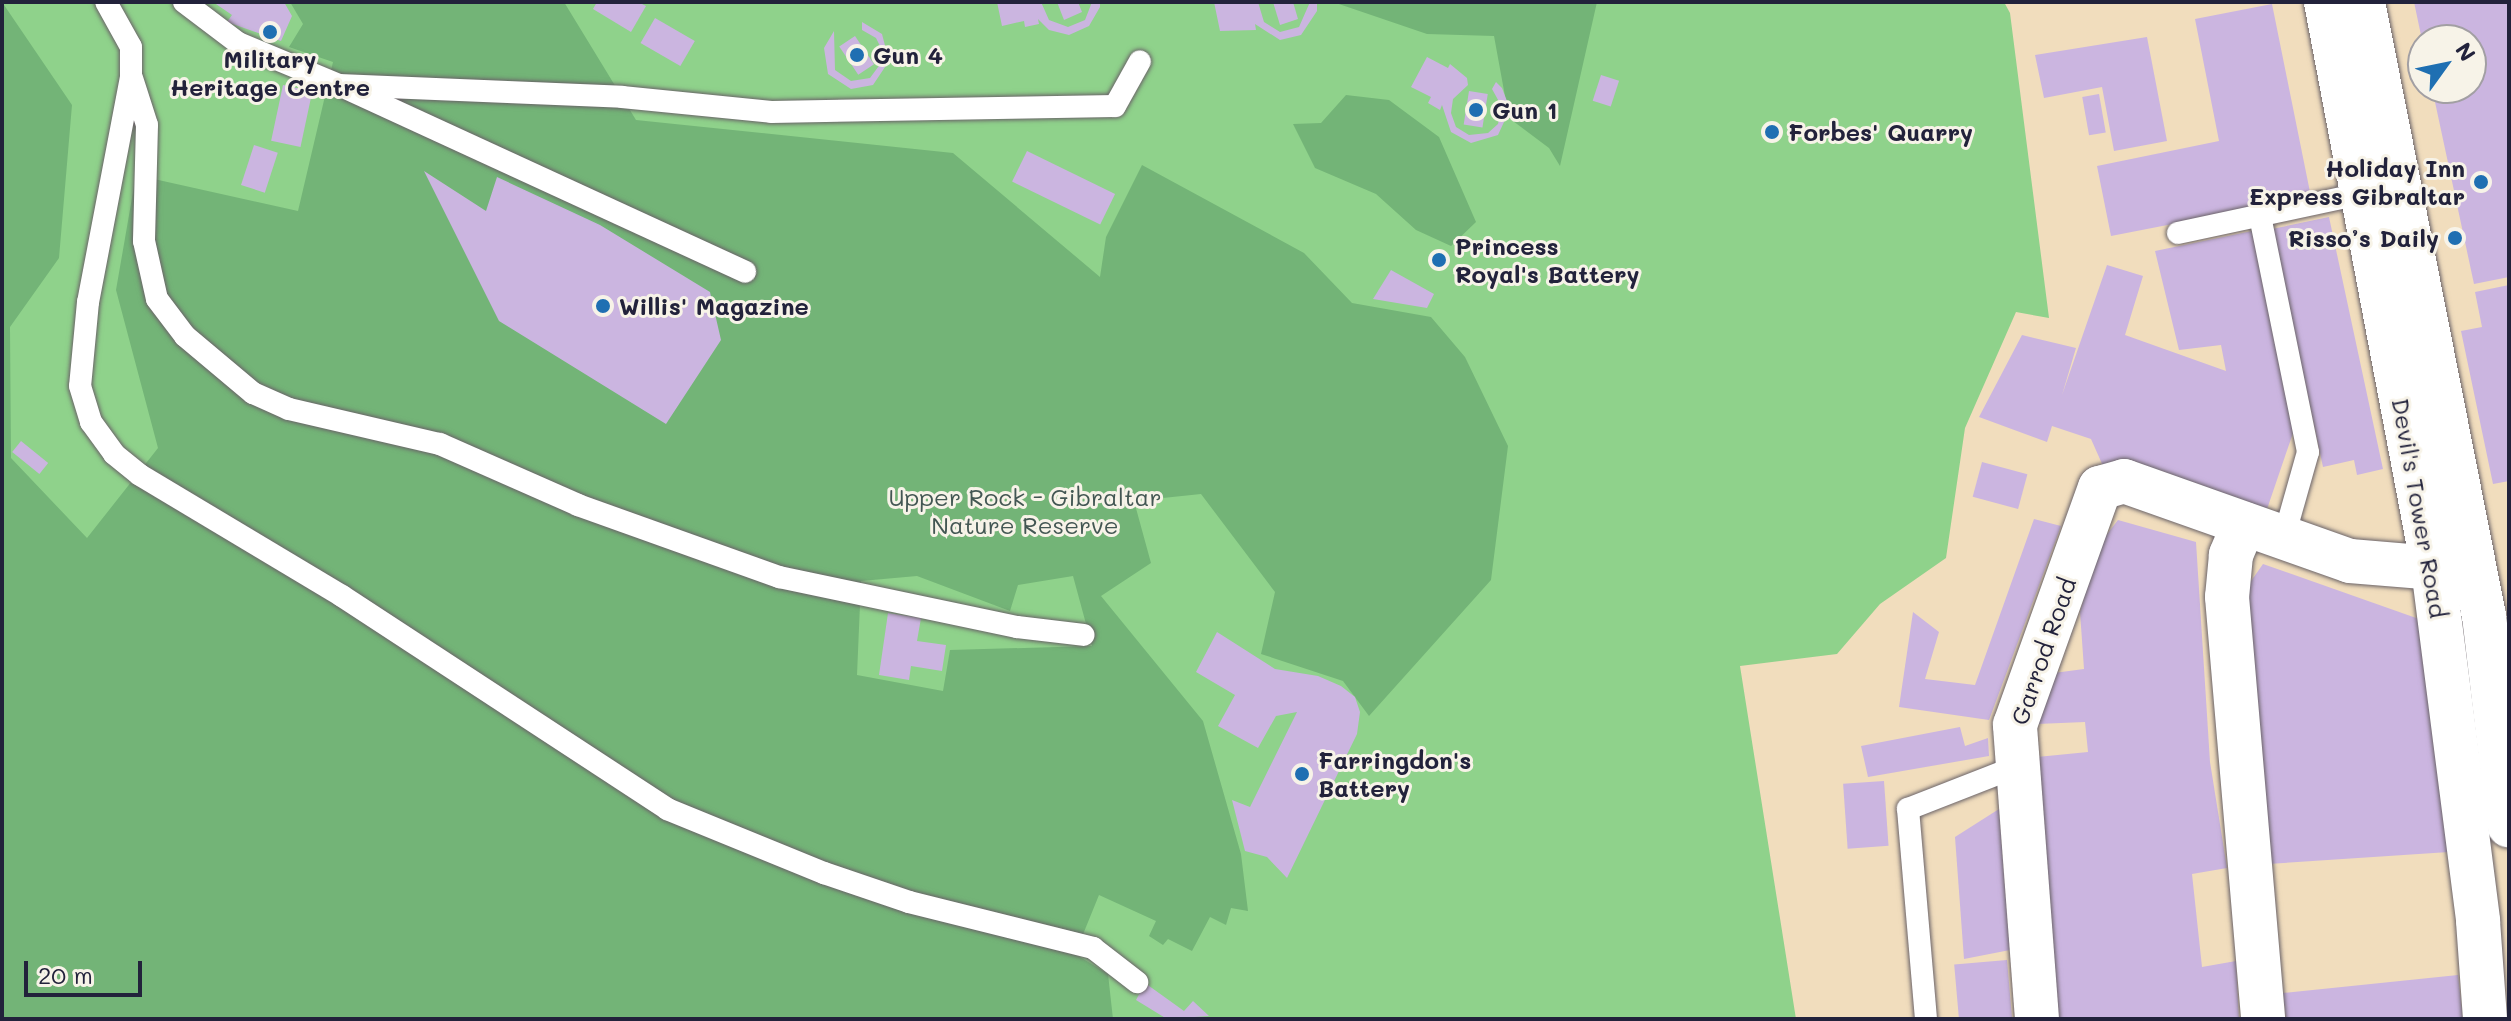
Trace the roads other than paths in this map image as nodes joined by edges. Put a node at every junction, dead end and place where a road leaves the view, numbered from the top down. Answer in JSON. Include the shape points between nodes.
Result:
{"nodes":[{"id":1,"x":106,"y":2,"type":"edge"},
{"id":2,"x":184,"y":2,"type":"edge"},
{"id":3,"x":2326,"y":2,"type":"edge"},
{"id":4,"x":2363,"y":2,"type":"edge"},
{"id":5,"x":1140,"y":61,"type":"dead end"},
{"id":6,"x":131,"y":77,"type":"junction"},
{"id":7,"x":339,"y":85,"type":"junction"},
{"id":8,"x":2360,"y":194,"type":"junction"},
{"id":9,"x":2260,"y":216,"type":"junction"},
{"id":10,"x":2178,"y":233,"type":"dead end"},
{"id":11,"x":745,"y":272,"type":"dead end"},
{"id":12,"x":2264,"y":530,"type":"junction"},
{"id":13,"x":2433,"y":568,"type":"junction"},
{"id":14,"x":2497,"y":620,"type":"edge"},
{"id":15,"x":1084,"y":635,"type":"dead end"},
{"id":16,"x":2016,"y":767,"type":"junction"},
{"id":17,"x":2509,"y":826,"type":"edge"},
{"id":18,"x":1137,"y":982,"type":"dead end"},
{"id":19,"x":1926,"y":1019,"type":"edge"},
{"id":20,"x":2037,"y":1019,"type":"edge"},
{"id":21,"x":2263,"y":1019,"type":"edge"},
{"id":22,"x":2485,"y":1019,"type":"edge"}],
"edges":[{"from":1,"to":6,"type":"lane","via":[[131,47]]},
{"from":2,"to":7,"type":"lane","via":[[238,43]]},
{"from":3,"to":8,"type":"main road","name":"Devil's Tower Road"},
{"from":4,"to":14,"type":"main road","name":"Devil's Tower Road"},
{"from":5,"to":7,"type":"lane","via":[[1115,106],[771,112],[622,97]]},
{"from":6,"to":15,"type":"lane","via":[[147,125],[144,241],[157,299],[172,323],[253,393],[289,409],[440,444],[578,505],[779,577],[1017,627]]},
{"from":6,"to":18,"type":"lane","via":[[80,352],[86,407],[114,454],[667,809],[909,902],[1093,948]]},
{"from":7,"to":11,"type":"lane"},
{"from":8,"to":9,"type":"lane"},
{"from":8,"to":13,"type":"main road","name":"Devil's Tower Road"},
{"from":9,"to":10,"type":"lane"},
{"from":9,"to":12,"type":"lane","via":[[2308,452]]},
{"from":12,"to":13,"type":"main road","name":"Garrod Road","via":[[2377,567]]},
{"from":12,"to":16,"type":"main road","name":"Garrod Road","via":[[2124,481],[2100,488],[2022,698],[2015,725]]},
{"from":12,"to":21,"type":"main road","via":[[2231,555],[2227,597]]},
{"from":13,"to":22,"type":"main road","name":"Devil's Tower Road","via":[[2478,921]]},
{"from":14,"to":17,"type":"main road","name":"Devil's Tower Road"},
{"from":16,"to":19,"type":"lane","via":[[1908,809]]},
{"from":16,"to":20,"type":"main road","name":"Garrod Road"}]}
